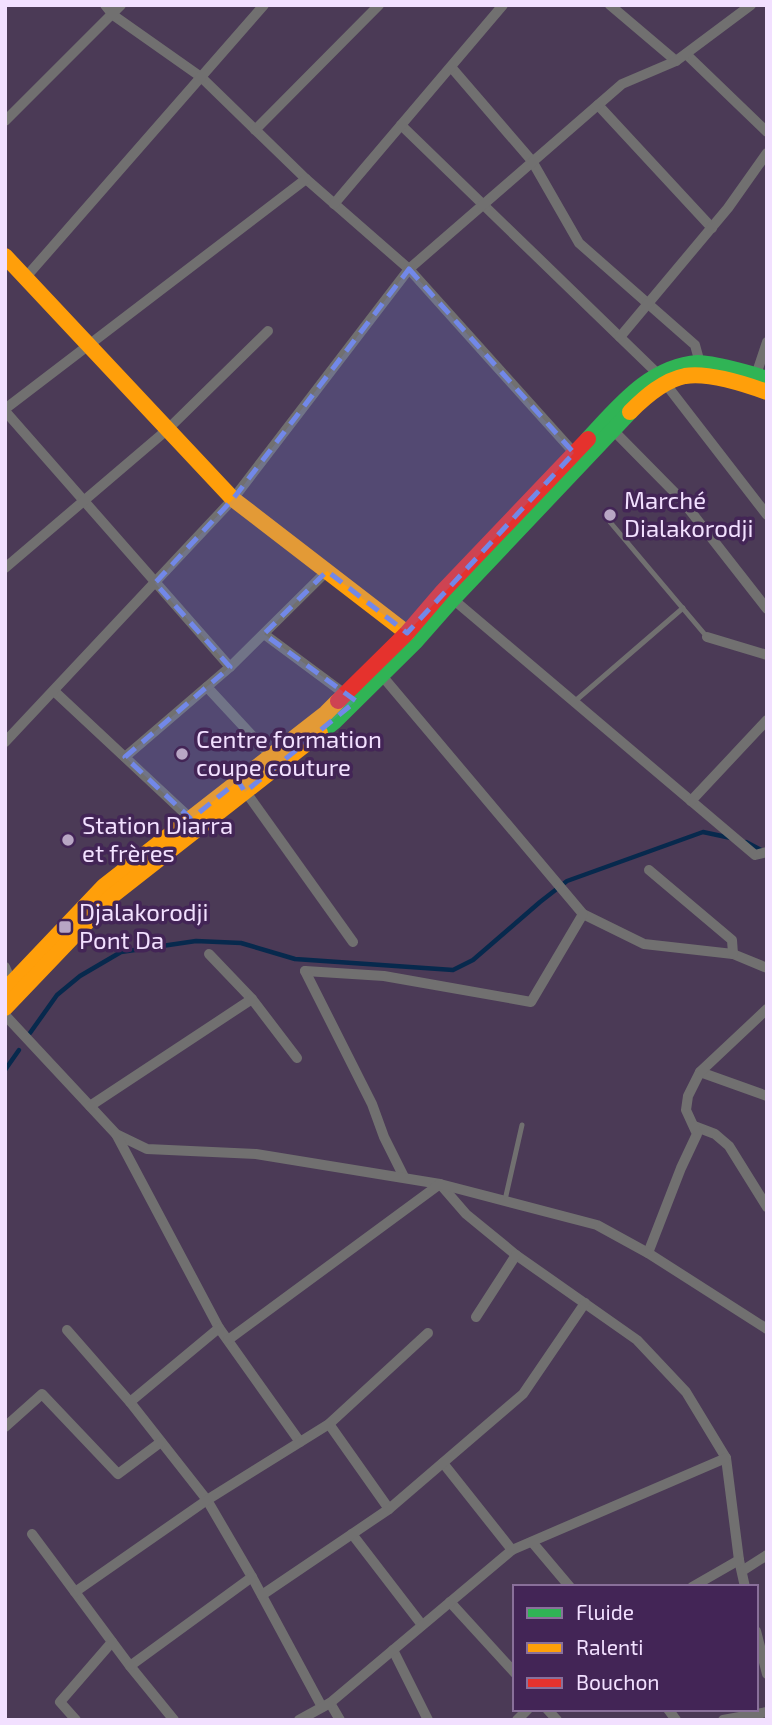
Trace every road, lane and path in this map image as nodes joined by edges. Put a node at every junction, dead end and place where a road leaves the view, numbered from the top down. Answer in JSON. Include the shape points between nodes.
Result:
{"nodes":[{"id":1,"x":105,"y":5,"type":"edge"},
{"id":2,"x":121,"y":5,"type":"edge"},
{"id":3,"x":264,"y":5,"type":"edge"},
{"id":4,"x":379,"y":5,"type":"edge"},
{"id":5,"x":503,"y":5,"type":"edge"},
{"id":6,"x":610,"y":5,"type":"edge"},
{"id":7,"x":751,"y":5,"type":"edge"},
{"id":8,"x":113,"y":15,"type":"junction"},
{"id":9,"x":687,"y":54,"type":"junction"},
{"id":10,"x":676,"y":61,"type":"junction"},
{"id":11,"x":451,"y":67,"type":"junction"},
{"id":12,"x":201,"y":77,"type":"junction"},
{"id":13,"x":598,"y":105,"type":"junction"},
{"id":14,"x":5,"y":121,"type":"edge"},
{"id":15,"x":401,"y":125,"type":"junction"},
{"id":16,"x":255,"y":130,"type":"junction"},
{"id":17,"x":767,"y":132,"type":"edge"},
{"id":18,"x":767,"y":153,"type":"edge"},
{"id":19,"x":532,"y":161,"type":"junction"},
{"id":20,"x":306,"y":179,"type":"junction"},
{"id":21,"x":334,"y":204,"type":"junction"},
{"id":22,"x":483,"y":205,"type":"junction"},
{"id":23,"x":712,"y":228,"type":"junction"},
{"id":24,"x":5,"y":256,"type":"edge"},
{"id":25,"x":408,"y":269,"type":"junction"},
{"id":26,"x":26,"y":277,"type":"junction"},
{"id":27,"x":649,"y":305,"type":"junction"},
{"id":28,"x":268,"y":331,"type":"dead end"},
{"id":29,"x":620,"y":337,"type":"junction"},
{"id":30,"x":767,"y":342,"type":"edge"},
{"id":31,"x":90,"y":344,"type":"junction"},
{"id":32,"x":701,"y":370,"type":"junction"},
{"id":33,"x":761,"y":377,"type":"edge"},
{"id":34,"x":662,"y":379,"type":"junction"},
{"id":35,"x":767,"y":392,"type":"edge"},
{"id":36,"x":5,"y":410,"type":"edge"},
{"id":37,"x":608,"y":426,"type":"junction"},
{"id":38,"x":168,"y":429,"type":"junction"},
{"id":39,"x":578,"y":458,"type":"junction"},
{"id":40,"x":233,"y":499,"type":"junction"},
{"id":41,"x":84,"y":501,"type":"junction"},
{"id":42,"x":766,"y":514,"type":"edge"},
{"id":43,"x":610,"y":522,"type":"dead end"},
{"id":44,"x":5,"y":568,"type":"edge"},
{"id":45,"x":327,"y":571,"type":"junction"},
{"id":46,"x":155,"y":583,"type":"junction"},
{"id":47,"x":448,"y":595,"type":"junction"},
{"id":48,"x":683,"y":608,"type":"junction"},
{"id":49,"x":767,"y":610,"type":"edge"},
{"id":50,"x":264,"y":634,"type":"junction"},
{"id":51,"x":707,"y":636,"type":"joint"},
{"id":52,"x":412,"y":637,"type":"junction"},
{"id":53,"x":767,"y":655,"type":"edge"},
{"id":54,"x":230,"y":667,"type":"junction"},
{"id":55,"x":378,"y":671,"type":"junction"},
{"id":56,"x":207,"y":687,"type":"junction"},
{"id":57,"x":54,"y":691,"type":"junction"},
{"id":58,"x":350,"y":698,"type":"junction"},
{"id":59,"x":574,"y":703,"type":"junction"},
{"id":60,"x":767,"y":720,"type":"edge"},
{"id":61,"x":5,"y":743,"type":"edge"},
{"id":62,"x":271,"y":756,"type":"junction"},
{"id":63,"x":125,"y":757,"type":"junction"},
{"id":64,"x":242,"y":786,"type":"junction"},
{"id":65,"x":691,"y":801,"type":"junction"},
{"id":66,"x":191,"y":819,"type":"junction"},
{"id":67,"x":767,"y":852,"type":"edge"},
{"id":68,"x":649,"y":870,"type":"dead end"},
{"id":69,"x":583,"y":914,"type":"junction"},
{"id":70,"x":354,"y":942,"type":"dead end"},
{"id":71,"x":209,"y":954,"type":"dead end"},
{"id":72,"x":733,"y":954,"type":"junction"},
{"id":73,"x":5,"y":967,"type":"edge"},
{"id":74,"x":767,"y":968,"type":"edge"},
{"id":75,"x":12,"y":989,"type":"edge"},
{"id":76,"x":252,"y":999,"type":"junction"},
{"id":77,"x":5,"y":1008,"type":"edge"},
{"id":78,"x":767,"y":1009,"type":"edge"},
{"id":79,"x":5,"y":1015,"type":"edge"},
{"id":80,"x":297,"y":1058,"type":"dead end"},
{"id":81,"x":699,"y":1072,"type":"junction"},
{"id":82,"x":767,"y":1096,"type":"edge"},
{"id":83,"x":90,"y":1106,"type":"junction"},
{"id":84,"x":522,"y":1125,"type":"dead end"},
{"id":85,"x":694,"y":1126,"type":"junction"},
{"id":86,"x":116,"y":1134,"type":"junction"},
{"id":87,"x":404,"y":1177,"type":"junction"},
{"id":88,"x":440,"y":1184,"type":"junction"},
{"id":89,"x":505,"y":1200,"type":"junction"},
{"id":90,"x":767,"y":1207,"type":"edge"},
{"id":91,"x":648,"y":1253,"type":"junction"},
{"id":92,"x":516,"y":1255,"type":"junction"},
{"id":93,"x":585,"y":1303,"type":"junction"},
{"id":94,"x":476,"y":1317,"type":"dead end"},
{"id":95,"x":219,"y":1328,"type":"junction"},
{"id":96,"x":767,"y":1329,"type":"edge"},
{"id":97,"x":67,"y":1330,"type":"dead end"},
{"id":98,"x":428,"y":1333,"type":"dead end"},
{"id":99,"x":228,"y":1340,"type":"junction"},
{"id":100,"x":130,"y":1402,"type":"junction"},
{"id":101,"x":329,"y":1424,"type":"junction"},
{"id":102,"x":5,"y":1427,"type":"edge"},
{"id":103,"x":161,"y":1442,"type":"junction"},
{"id":104,"x":300,"y":1442,"type":"junction"},
{"id":105,"x":726,"y":1458,"type":"junction"},
{"id":106,"x":443,"y":1463,"type":"junction"},
{"id":107,"x":207,"y":1500,"type":"junction"},
{"id":108,"x":389,"y":1509,"type":"junction"},
{"id":109,"x":32,"y":1534,"type":"dead end"},
{"id":110,"x":352,"y":1534,"type":"junction"},
{"id":111,"x":532,"y":1542,"type":"junction"},
{"id":112,"x":512,"y":1550,"type":"junction"},
{"id":113,"x":767,"y":1555,"type":"edge"},
{"id":114,"x":740,"y":1565,"type":"junction"},
{"id":115,"x":252,"y":1577,"type":"junction"},
{"id":116,"x":568,"y":1585,"type":"edge"},
{"id":117,"x":696,"y":1585,"type":"edge"},
{"id":118,"x":745,"y":1585,"type":"edge"},
{"id":119,"x":75,"y":1592,"type":"junction"},
{"id":120,"x":262,"y":1595,"type":"junction"},
{"id":121,"x":450,"y":1602,"type":"junction"},
{"id":122,"x":422,"y":1625,"type":"junction"},
{"id":123,"x":758,"y":1639,"type":"edge"},
{"id":124,"x":112,"y":1642,"type":"junction"},
{"id":125,"x":393,"y":1650,"type":"junction"},
{"id":126,"x":130,"y":1666,"type":"junction"},
{"id":127,"x":513,"y":1672,"type":"edge"},
{"id":128,"x":767,"y":1674,"type":"edge"},
{"id":129,"x":326,"y":1705,"type":"junction"},
{"id":130,"x":767,"y":1712,"type":"edge"},
{"id":131,"x":76,"y":1720,"type":"edge"},
{"id":132,"x":174,"y":1720,"type":"edge"},
{"id":133,"x":299,"y":1720,"type":"edge"},
{"id":134,"x":340,"y":1720,"type":"edge"},
{"id":135,"x":428,"y":1720,"type":"edge"},
{"id":136,"x":723,"y":1720,"type":"edge"}],
"edges":[{"from":1,"to":8,"type":"street"},
{"from":2,"to":8,"type":"street"},
{"from":3,"to":12,"type":"street"},
{"from":4,"to":16,"type":"street"},
{"from":5,"to":11,"type":"street"},
{"from":6,"to":10,"type":"street"},
{"from":7,"to":9,"type":"street"},
{"from":8,"to":12,"type":"street"},
{"from":8,"to":14,"type":"street"},
{"from":9,"to":10,"type":"street"},
{"from":9,"to":17,"type":"street"},
{"from":10,"to":13,"type":"street","via":[[622,84]]},
{"from":11,"to":15,"type":"street"},
{"from":11,"to":19,"type":"street"},
{"from":12,"to":16,"type":"street"},
{"from":12,"to":26,"type":"street"},
{"from":13,"to":19,"type":"street"},
{"from":13,"to":23,"type":"street"},
{"from":15,"to":21,"type":"street"},
{"from":15,"to":22,"type":"street"},
{"from":16,"to":20,"type":"street"},
{"from":18,"to":23,"type":"street"},
{"from":19,"to":22,"type":"street"},
{"from":19,"to":27,"type":"street","via":[[579,243]]},
{"from":20,"to":21,"type":"street"},
{"from":20,"to":31,"type":"street"},
{"from":21,"to":25,"type":"street"},
{"from":22,"to":25,"type":"street"},
{"from":22,"to":29,"type":"street"},
{"from":23,"to":27,"type":"street"},
{"from":24,"to":26,"type":"main road"},
{"from":25,"to":39,"type":"street"},
{"from":25,"to":40,"type":"street"},
{"from":26,"to":31,"type":"main road"},
{"from":27,"to":29,"type":"street"},
{"from":27,"to":32,"type":"street","via":[[695,345]]},
{"from":28,"to":38,"type":"street"},
{"from":29,"to":34,"type":"street"},
{"from":30,"to":33,"type":"street"},
{"from":31,"to":36,"type":"street"},
{"from":31,"to":38,"type":"main road"},
{"from":32,"to":33,"type":"main road"},
{"from":32,"to":34,"type":"main road"},
{"from":32,"to":35,"type":"main road"},
{"from":34,"to":37,"type":"main road"},
{"from":34,"to":42,"type":"street"},
{"from":36,"to":41,"type":"street"},
{"from":37,"to":39,"type":"main road"},
{"from":37,"to":49,"type":"street","via":[[681,499]]},
{"from":38,"to":40,"type":"main road"},
{"from":38,"to":41,"type":"street"},
{"from":39,"to":47,"type":"main road"},
{"from":40,"to":45,"type":"main road"},
{"from":40,"to":46,"type":"street"},
{"from":41,"to":44,"type":"street"},
{"from":41,"to":46,"type":"street"},
{"from":43,"to":48,"type":"lane"},
{"from":45,"to":50,"type":"street"},
{"from":45,"to":52,"type":"main road"},
{"from":46,"to":54,"type":"street"},
{"from":46,"to":57,"type":"street"},
{"from":47,"to":52,"type":"main road"},
{"from":47,"to":59,"type":"street"},
{"from":48,"to":51,"type":"lane"},
{"from":48,"to":59,"type":"lane"},
{"from":50,"to":54,"type":"street"},
{"from":50,"to":58,"type":"street"},
{"from":51,"to":53,"type":"street"},
{"from":52,"to":55,"type":"main road"},
{"from":54,"to":56,"type":"street"},
{"from":55,"to":58,"type":"main road"},
{"from":55,"to":69,"type":"street"},
{"from":56,"to":62,"type":"street"},
{"from":56,"to":63,"type":"street"},
{"from":57,"to":61,"type":"street"},
{"from":57,"to":63,"type":"street"},
{"from":58,"to":62,"type":"main road"},
{"from":58,"to":64,"type":"main road","via":[[334,722]]},
{"from":59,"to":65,"type":"street"},
{"from":60,"to":65,"type":"street"},
{"from":62,"to":64,"type":"main road"},
{"from":63,"to":66,"type":"street"},
{"from":64,"to":66,"type":"main road"},
{"from":64,"to":70,"type":"street"},
{"from":64,"to":75,"type":"main road","via":[[112,896]]},
{"from":65,"to":67,"type":"street","via":[[755,855]]},
{"from":66,"to":75,"type":"main road","via":[[104,886]]},
{"from":68,"to":72,"type":"street","via":[[732,940]]},
{"from":69,"to":72,"type":"street","via":[[644,944]]},
{"from":69,"to":87,"type":"street","via":[[531,1002],[384,976],[305,971]]},
{"from":71,"to":76,"type":"street"},
{"from":72,"to":74,"type":"street"},
{"from":73,"to":75,"type":"street"},
{"from":75,"to":77,"type":"main road"},
{"from":76,"to":80,"type":"street"},
{"from":76,"to":83,"type":"street"},
{"from":78,"to":81,"type":"street"},
{"from":79,"to":83,"type":"street"},
{"from":81,"to":82,"type":"street"},
{"from":81,"to":85,"type":"street","via":[[686,1110]]},
{"from":83,"to":86,"type":"street"},
{"from":84,"to":89,"type":"lane"},
{"from":85,"to":90,"type":"street","via":[[729,1146]]},
{"from":85,"to":91,"type":"street","via":[[697,1134]]},
{"from":86,"to":87,"type":"street","via":[[147,1149],[256,1154]]},
{"from":86,"to":95,"type":"street"},
{"from":87,"to":88,"type":"street"},
{"from":88,"to":89,"type":"street"},
{"from":88,"to":92,"type":"street","via":[[466,1214]]},
{"from":88,"to":99,"type":"street"},
{"from":89,"to":91,"type":"street","via":[[597,1225]]},
{"from":91,"to":96,"type":"street"},
{"from":92,"to":93,"type":"street"},
{"from":92,"to":94,"type":"street"},
{"from":93,"to":105,"type":"street","via":[[637,1340],[687,1392]]},
{"from":93,"to":106,"type":"street","via":[[523,1394]]},
{"from":95,"to":99,"type":"street"},
{"from":95,"to":100,"type":"street"},
{"from":97,"to":100,"type":"street"},
{"from":98,"to":101,"type":"street"},
{"from":99,"to":104,"type":"street"},
{"from":100,"to":103,"type":"street"},
{"from":101,"to":104,"type":"street"},
{"from":101,"to":108,"type":"street"},
{"from":102,"to":103,"type":"street","via":[[42,1394],[118,1474]]},
{"from":103,"to":107,"type":"street"},
{"from":104,"to":107,"type":"street"},
{"from":105,"to":111,"type":"street"},
{"from":105,"to":114,"type":"street"},
{"from":106,"to":108,"type":"street"},
{"from":106,"to":112,"type":"street"},
{"from":107,"to":115,"type":"street"},
{"from":107,"to":119,"type":"street"},
{"from":108,"to":110,"type":"street"},
{"from":109,"to":119,"type":"street"},
{"from":110,"to":120,"type":"street"},
{"from":110,"to":122,"type":"street"},
{"from":111,"to":112,"type":"street"},
{"from":111,"to":116,"type":"street"},
{"from":112,"to":121,"type":"street"},
{"from":113,"to":114,"type":"street"},
{"from":114,"to":117,"type":"street"},
{"from":114,"to":118,"type":"street"},
{"from":115,"to":120,"type":"street"},
{"from":115,"to":126,"type":"street"},
{"from":119,"to":124,"type":"street"},
{"from":120,"to":129,"type":"street"},
{"from":121,"to":122,"type":"street"},
{"from":121,"to":127,"type":"street"},
{"from":122,"to":125,"type":"street"},
{"from":123,"to":128,"type":"street"},
{"from":124,"to":126,"type":"street"},
{"from":124,"to":131,"type":"street","via":[[60,1702]]},
{"from":125,"to":129,"type":"street"},
{"from":125,"to":135,"type":"street"},
{"from":126,"to":132,"type":"street"},
{"from":129,"to":133,"type":"street"},
{"from":129,"to":134,"type":"street"},
{"from":130,"to":136,"type":"street"}]}
